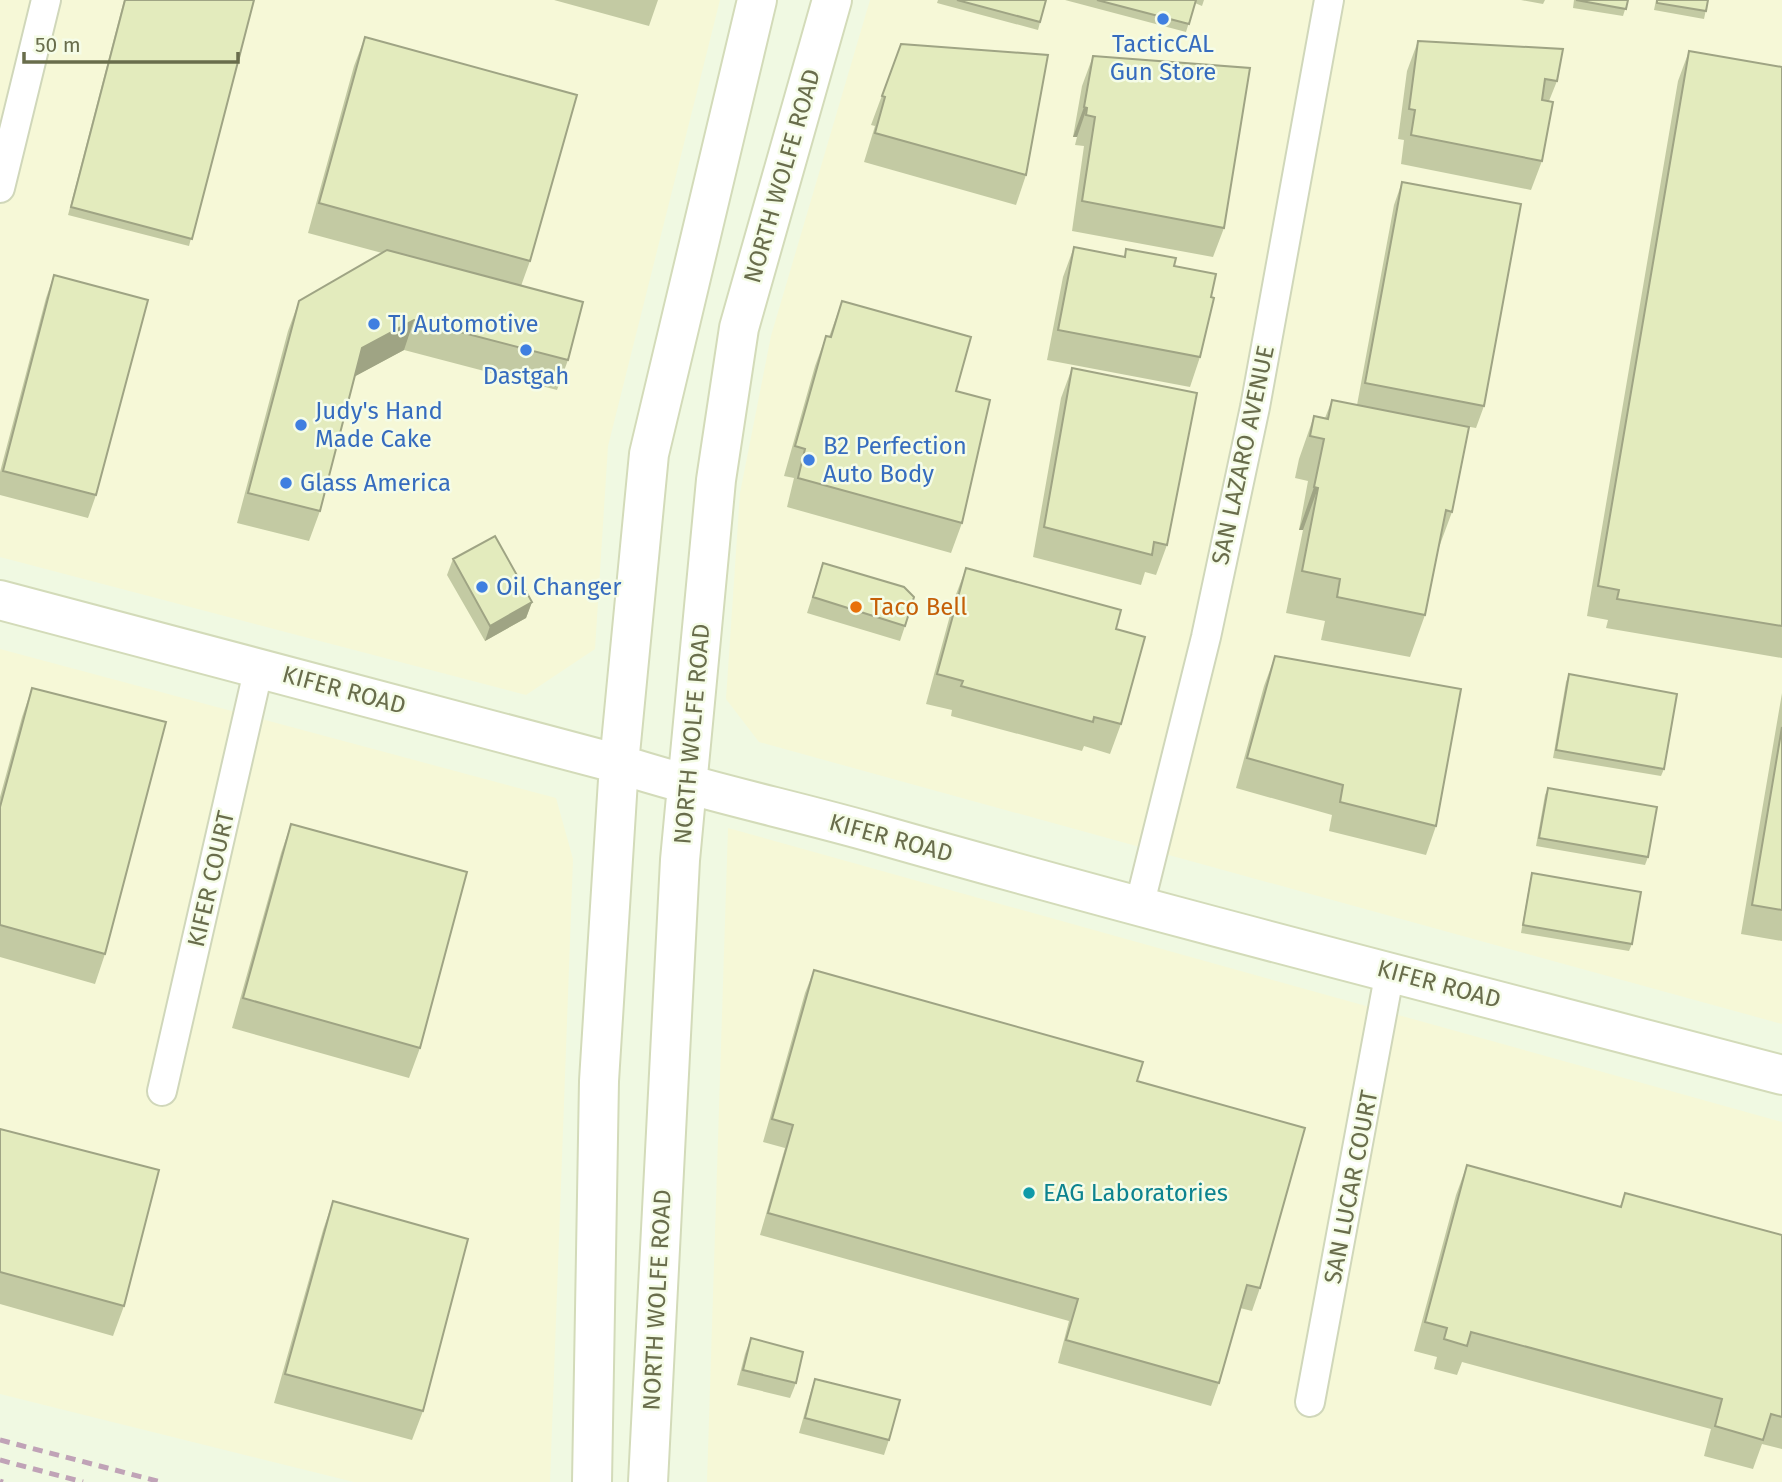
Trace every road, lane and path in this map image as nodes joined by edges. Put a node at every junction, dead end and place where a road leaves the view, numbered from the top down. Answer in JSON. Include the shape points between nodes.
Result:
{"nodes":[{"id":1,"x":47,"y":0,"type":"edge"},
{"id":2,"x":757,"y":0,"type":"edge"},
{"id":3,"x":832,"y":0,"type":"edge"},
{"id":4,"x":1329,"y":0,"type":"edge"},
{"id":5,"x":0,"y":188,"type":"edge"},
{"id":6,"x":0,"y":600,"type":"edge"},
{"id":7,"x":259,"y":667,"type":"junction"},
{"id":8,"x":619,"y":764,"type":"junction"},
{"id":9,"x":686,"y":786,"type":"junction"},
{"id":10,"x":1139,"y":907,"type":"junction"},
{"id":11,"x":1390,"y":971,"type":"junction"},
{"id":12,"x":1782,"y":1074,"type":"edge"},
{"id":13,"x":162,"y":1091,"type":"dead end"},
{"id":14,"x":1310,"y":1402,"type":"dead end"},
{"id":15,"x":592,"y":1482,"type":"edge"},
{"id":16,"x":648,"y":1482,"type":"edge"}],
"edges":[{"from":1,"to":5,"type":"street"},
{"from":2,"to":8,"type":"main road","via":[[649,454]]},
{"from":3,"to":9,"type":"main road","name":"NORTH WOLFE ROAD","via":[[738,328],[716,480]]},
{"from":4,"to":10,"type":"street","name":"SAN LAZARO AVENUE","via":[[1255,407],[1206,637]]},
{"from":6,"to":7,"type":"main road","name":"KIFER ROAD"},
{"from":7,"to":8,"type":"main road","name":"KIFER ROAD"},
{"from":7,"to":13,"type":"street","name":"KIFER COURT"},
{"from":8,"to":9,"type":"main road","name":"KIFER ROAD"},
{"from":8,"to":15,"type":"main road","via":[[599,1081]]},
{"from":9,"to":10,"type":"main road","name":"KIFER ROAD","via":[[869,831]]},
{"from":9,"to":16,"type":"main road","name":"NORTH WOLFE ROAD"},
{"from":10,"to":11,"type":"main road","name":"KIFER ROAD"},
{"from":11,"to":12,"type":"main road","name":"KIFER ROAD"},
{"from":11,"to":14,"type":"street","name":"SAN LUCAR COURT"}]}
